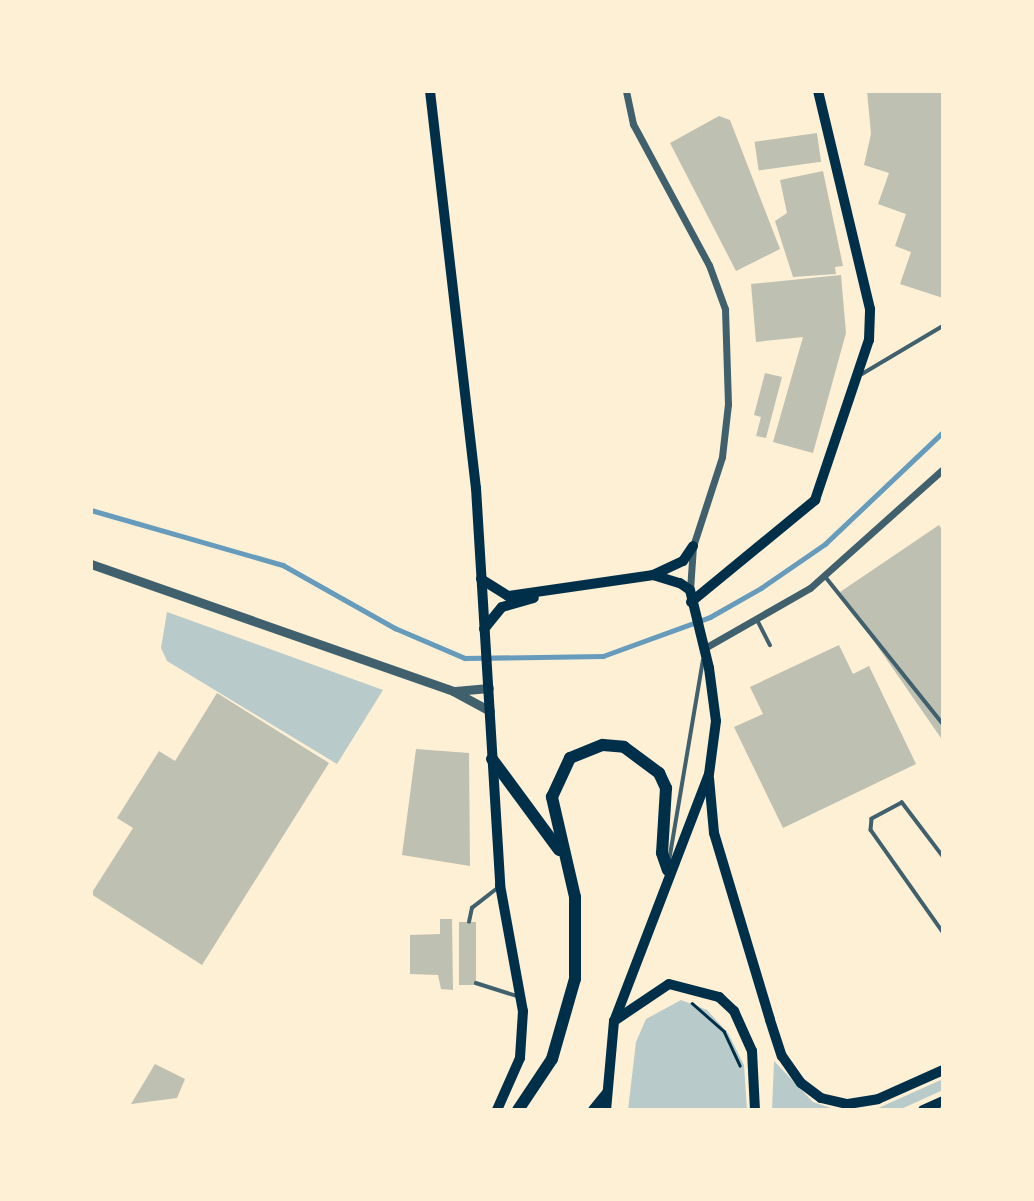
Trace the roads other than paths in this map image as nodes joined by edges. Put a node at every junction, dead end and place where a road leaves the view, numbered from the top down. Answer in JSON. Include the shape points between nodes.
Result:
{"nodes":[{"id":1,"x":430,"y":91,"type":"edge"},
{"id":2,"x":626,"y":91,"type":"edge"},
{"id":3,"x":818,"y":91,"type":"edge"},
{"id":4,"x":943,"y":326,"type":"edge"},
{"id":5,"x":860,"y":375,"type":"junction"},
{"id":6,"x":943,"y":469,"type":"edge"},
{"id":7,"x":693,"y":547,"type":"junction"},
{"id":8,"x":91,"y":564,"type":"edge"},
{"id":9,"x":653,"y":575,"type":"junction"},
{"id":10,"x":825,"y":576,"type":"junction"},
{"id":11,"x":481,"y":579,"type":"junction"},
{"id":12,"x":690,"y":590,"type":"junction"},
{"id":13,"x":537,"y":596,"type":"junction"},
{"id":14,"x":691,"y":605,"type":"junction"},
{"id":15,"x":758,"y":621,"type":"junction"},
{"id":16,"x":484,"y":633,"type":"junction"},
{"id":17,"x":770,"y":645,"type":"dead end"},
{"id":18,"x":704,"y":652,"type":"junction"},
{"id":19,"x":489,"y":688,"type":"junction"},
{"id":20,"x":453,"y":691,"type":"junction"},
{"id":21,"x":490,"y":711,"type":"junction"},
{"id":22,"x":943,"y":724,"type":"edge"},
{"id":23,"x":492,"y":759,"type":"junction"},
{"id":24,"x":709,"y":774,"type":"junction"},
{"id":25,"x":563,"y":856,"type":"junction"},
{"id":26,"x":943,"y":857,"type":"edge"},
{"id":27,"x":668,"y":870,"type":"junction"},
{"id":28,"x":500,"y":885,"type":"junction"},
{"id":29,"x":469,"y":922,"type":"dead end"},
{"id":30,"x":943,"y":932,"type":"edge"},
{"id":31,"x":476,"y":983,"type":"dead end"},
{"id":32,"x":520,"y":996,"type":"junction"},
{"id":33,"x":614,"y":1021,"type":"junction"},
{"id":34,"x":943,"y":1070,"type":"edge"},
{"id":35,"x":510,"y":1086,"type":"junction"},
{"id":36,"x":607,"y":1092,"type":"junction"},
{"id":37,"x":943,"y":1101,"type":"edge"},
{"id":38,"x":497,"y":1110,"type":"edge"},
{"id":39,"x":519,"y":1110,"type":"edge"},
{"id":40,"x":593,"y":1110,"type":"edge"},
{"id":41,"x":607,"y":1110,"type":"edge"},
{"id":42,"x":755,"y":1110,"type":"edge"},
{"id":43,"x":923,"y":1110,"type":"edge"}],
"edges":[{"from":1,"to":11,"type":"main road","via":[[460,315]]},
{"from":2,"to":7,"type":"street","via":[[633,124],[709,265],[725,309],[728,404],[722,457]]},
{"from":3,"to":5,"type":"main road","via":[[870,309]]},
{"from":4,"to":5,"type":"lane"},
{"from":5,"to":14,"type":"main road","via":[[815,500]]},
{"from":6,"to":10,"type":"street"},
{"from":7,"to":9,"type":"main road","via":[[683,561]]},
{"from":7,"to":12,"type":"street"},
{"from":8,"to":20,"type":"street"},
{"from":9,"to":12,"type":"main road"},
{"from":9,"to":13,"type":"main road"},
{"from":10,"to":15,"type":"street"},
{"from":10,"to":22,"type":"lane"},
{"from":11,"to":13,"type":"main road","via":[[503,596]]},
{"from":11,"to":16,"type":"main road"},
{"from":12,"to":14,"type":"main road"},
{"from":13,"to":16,"type":"main road","via":[[502,607]]},
{"from":14,"to":18,"type":"main road"},
{"from":15,"to":17,"type":"lane"},
{"from":15,"to":18,"type":"street"},
{"from":16,"to":19,"type":"main road"},
{"from":18,"to":24,"type":"main road","via":[[716,721]]},
{"from":18,"to":27,"type":"lane"},
{"from":19,"to":20,"type":"street"},
{"from":19,"to":21,"type":"main road"},
{"from":20,"to":21,"type":"street"},
{"from":21,"to":23,"type":"main road"},
{"from":23,"to":25,"type":"highway"},
{"from":23,"to":28,"type":"main road"},
{"from":24,"to":27,"type":"main road"},
{"from":24,"to":34,"type":"main road","via":[[714,833],[770,1020],[782,1056],[802,1083],[821,1098],[848,1104],[878,1099]]},
{"from":25,"to":27,"type":"highway","via":[[552,797],[556,777],[588,748],[624,747],[644,756],[666,788],[662,853]]},
{"from":25,"to":39,"type":"highway","via":[[575,897],[575,979],[563,1033]]},
{"from":26,"to":30,"type":"lane","via":[[902,803],[872,819],[872,830]]},
{"from":27,"to":33,"type":"main road"},
{"from":28,"to":29,"type":"lane","via":[[472,908]]},
{"from":28,"to":32,"type":"main road"},
{"from":31,"to":32,"type":"lane"},
{"from":32,"to":35,"type":"main road","via":[[524,1036]]},
{"from":33,"to":36,"type":"main road"},
{"from":33,"to":42,"type":"main road","via":[[669,984],[719,997],[734,1011],[752,1051]]},
{"from":35,"to":38,"type":"main road"},
{"from":35,"to":39,"type":"main road"},
{"from":36,"to":40,"type":"main road"},
{"from":36,"to":41,"type":"main road"},
{"from":37,"to":43,"type":"main road"}]}
